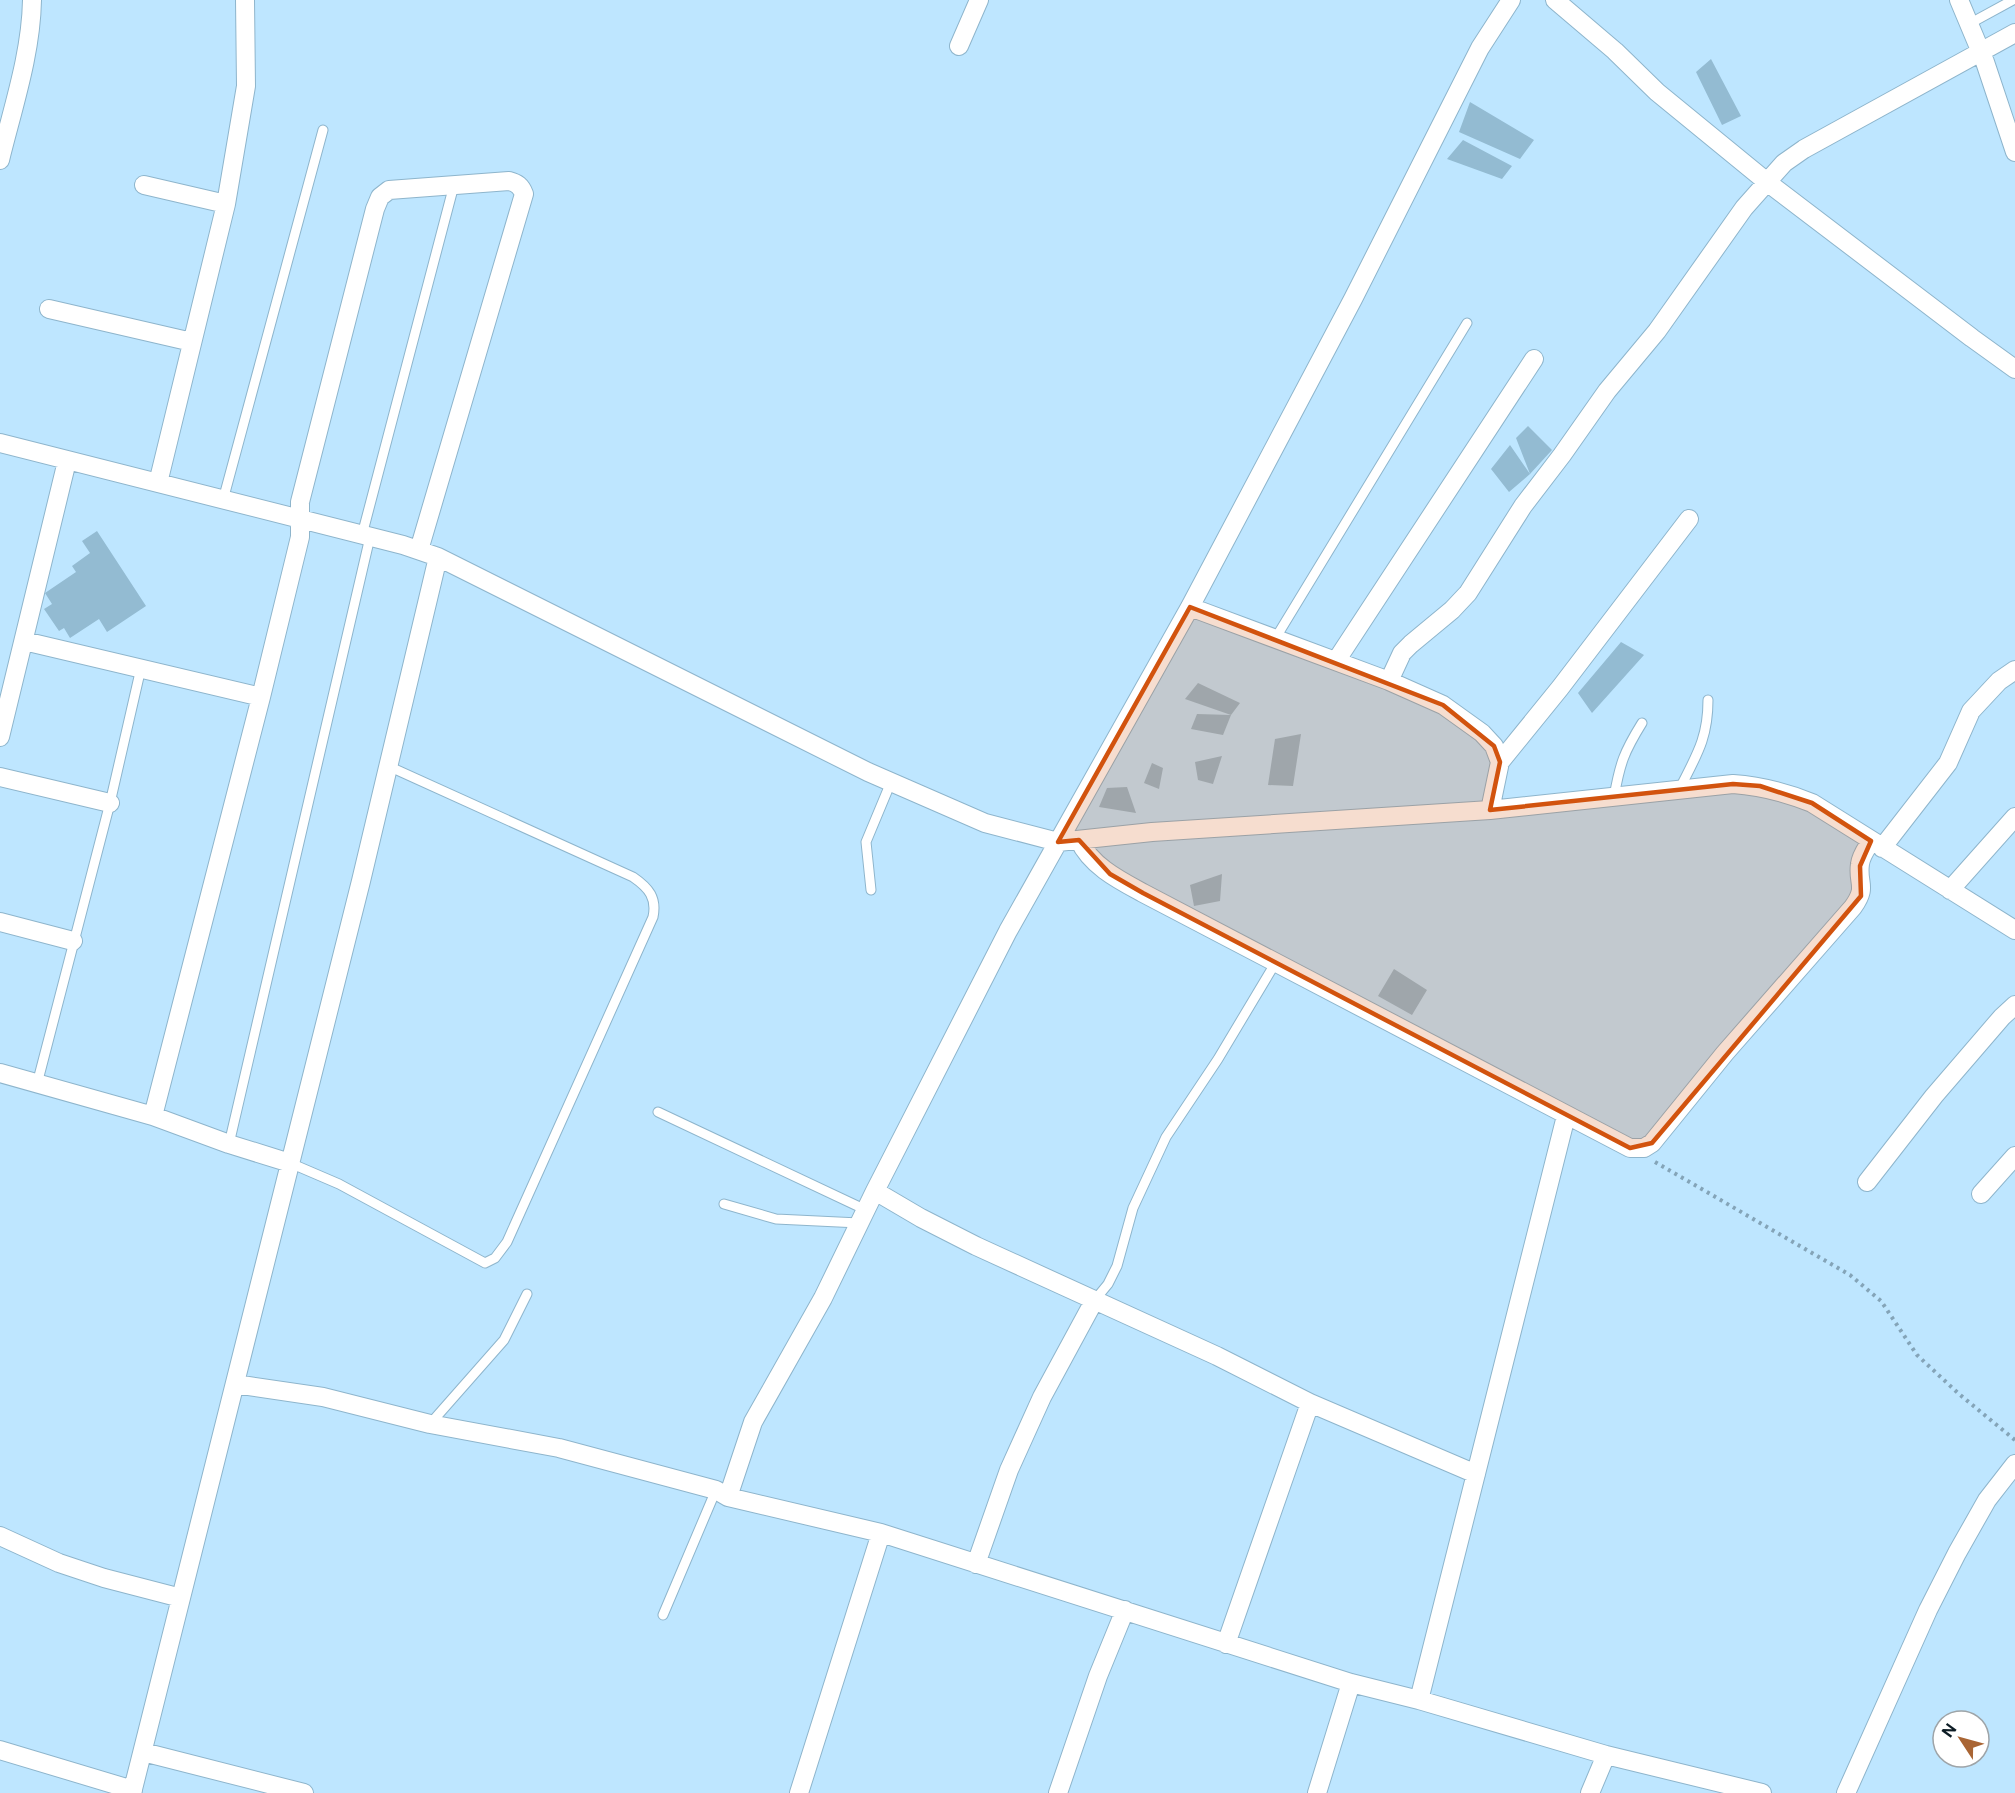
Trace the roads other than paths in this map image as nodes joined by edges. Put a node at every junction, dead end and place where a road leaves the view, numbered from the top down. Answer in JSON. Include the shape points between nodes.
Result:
{"nodes":[{"id":1,"x":32,"y":0,"type":"edge"},
{"id":2,"x":245,"y":0,"type":"edge"},
{"id":3,"x":979,"y":0,"type":"edge"},
{"id":4,"x":1511,"y":0,"type":"edge"},
{"id":5,"x":1555,"y":0,"type":"edge"},
{"id":6,"x":1959,"y":0,"type":"edge"},
{"id":7,"x":2013,"y":0,"type":"edge"},
{"id":8,"x":1969,"y":24,"type":"junction"},
{"id":9,"x":2015,"y":33,"type":"edge"},
{"id":10,"x":959,"y":46,"type":"dead end"},
{"id":11,"x":1981,"y":53,"type":"junction"},
{"id":12,"x":322,"y":130,"type":"dead end"},
{"id":13,"x":2015,"y":152,"type":"edge"},
{"id":14,"x":0,"y":160,"type":"edge"},
{"id":15,"x":1767,"y":182,"type":"junction"},
{"id":16,"x":144,"y":185,"type":"dead end"},
{"id":17,"x":454,"y":185,"type":"junction"},
{"id":18,"x":226,"y":204,"type":"junction"},
{"id":19,"x":49,"y":309,"type":"dead end"},
{"id":20,"x":1467,"y":323,"type":"dead end"},
{"id":21,"x":192,"y":342,"type":"junction"},
{"id":22,"x":1534,"y":359,"type":"dead end"},
{"id":23,"x":2015,"y":369,"type":"edge"},
{"id":24,"x":1,"y":446,"type":"edge"},
{"id":25,"x":67,"y":461,"type":"junction"},
{"id":26,"x":158,"y":483,"type":"junction"},
{"id":27,"x":223,"y":500,"type":"junction"},
{"id":28,"x":300,"y":519,"type":"junction"},
{"id":29,"x":1689,"y":519,"type":"dead end"},
{"id":30,"x":366,"y":536,"type":"junction"},
{"id":31,"x":419,"y":550,"type":"junction"},
{"id":32,"x":438,"y":557,"type":"junction"},
{"id":33,"x":1190,"y":607,"type":"junction"},
{"id":34,"x":1275,"y":639,"type":"junction"},
{"id":35,"x":24,"y":641,"type":"junction"},
{"id":36,"x":1336,"y":661,"type":"junction"},
{"id":37,"x":141,"y":668,"type":"junction"},
{"id":38,"x":2015,"y":670,"type":"edge"},
{"id":39,"x":1389,"y":681,"type":"junction"},
{"id":40,"x":261,"y":697,"type":"junction"},
{"id":41,"x":1708,"y":700,"type":"dead end"},
{"id":42,"x":1642,"y":723,"type":"dead end"},
{"id":43,"x":0,"y":737,"type":"edge"},
{"id":44,"x":1500,"y":762,"type":"junction"},
{"id":45,"x":388,"y":766,"type":"junction"},
{"id":46,"x":0,"y":777,"type":"edge"},
{"id":47,"x":891,"y":782,"type":"junction"},
{"id":48,"x":1679,"y":790,"type":"junction"},
{"id":49,"x":1614,"y":797,"type":"junction"},
{"id":50,"x":110,"y":803,"type":"junction"},
{"id":51,"x":1490,"y":810,"type":"junction"},
{"id":52,"x":2015,"y":817,"type":"edge"},
{"id":53,"x":1079,"y":840,"type":"junction"},
{"id":54,"x":1058,"y":842,"type":"junction"},
{"id":55,"x":1876,"y":844,"type":"junction"},
{"id":56,"x":871,"y":890,"type":"dead end"},
{"id":57,"x":1950,"y":890,"type":"junction"},
{"id":58,"x":0,"y":922,"type":"edge"},
{"id":59,"x":2015,"y":930,"type":"edge"},
{"id":60,"x":73,"y":941,"type":"junction"},
{"id":61,"x":1276,"y":962,"type":"junction"},
{"id":62,"x":2015,"y":1005,"type":"edge"},
{"id":63,"x":0,"y":1073,"type":"edge"},
{"id":64,"x":37,"y":1084,"type":"junction"},
{"id":65,"x":658,"y":1112,"type":"dead end"},
{"id":66,"x":153,"y":1116,"type":"junction"},
{"id":67,"x":1566,"y":1116,"type":"junction"},
{"id":68,"x":229,"y":1144,"type":"junction"},
{"id":69,"x":2015,"y":1156,"type":"edge"},
{"id":70,"x":290,"y":1163,"type":"junction"},
{"id":71,"x":1867,"y":1182,"type":"dead end"},
{"id":72,"x":875,"y":1191,"type":"junction"},
{"id":73,"x":1981,"y":1194,"type":"dead end"},
{"id":74,"x":724,"y":1204,"type":"dead end"},
{"id":75,"x":863,"y":1216,"type":"junction"},
{"id":76,"x":527,"y":1294,"type":"dead end"},
{"id":77,"x":1094,"y":1301,"type":"junction"},
{"id":78,"x":235,"y":1384,"type":"junction"},
{"id":79,"x":1310,"y":1403,"type":"junction"},
{"id":80,"x":430,"y":1424,"type":"junction"},
{"id":81,"x":2015,"y":1464,"type":"edge"},
{"id":82,"x":1476,"y":1474,"type":"junction"},
{"id":83,"x":722,"y":1494,"type":"junction"},
{"id":84,"x":881,"y":1533,"type":"junction"},
{"id":85,"x":0,"y":1536,"type":"edge"},
{"id":86,"x":976,"y":1564,"type":"junction"},
{"id":87,"x":182,"y":1598,"type":"junction"},
{"id":88,"x":1125,"y":1610,"type":"junction"},
{"id":89,"x":663,"y":1615,"type":"dead end"},
{"id":90,"x":1226,"y":1644,"type":"junction"},
{"id":91,"x":1351,"y":1683,"type":"junction"},
{"id":92,"x":1419,"y":1700,"type":"junction"},
{"id":93,"x":0,"y":1750,"type":"edge"},
{"id":94,"x":143,"y":1752,"type":"junction"},
{"id":95,"x":1606,"y":1755,"type":"junction"},
{"id":96,"x":133,"y":1791,"type":"edge"},
{"id":97,"x":282,"y":1791,"type":"edge"},
{"id":98,"x":304,"y":1793,"type":"edge"},
{"id":99,"x":799,"y":1793,"type":"edge"},
{"id":100,"x":1058,"y":1793,"type":"edge"},
{"id":101,"x":1317,"y":1793,"type":"edge"},
{"id":102,"x":1590,"y":1793,"type":"edge"},
{"id":103,"x":1762,"y":1793,"type":"edge"},
{"id":104,"x":1846,"y":1793,"type":"edge"}],
"edges":[{"from":1,"to":14,"type":"street","via":[[26,54]]},
{"from":2,"to":18,"type":"street","via":[[246,86]]},
{"from":3,"to":10,"type":"street"},
{"from":4,"to":33,"type":"street","via":[[1480,48]]},
{"from":5,"to":15,"type":"street","via":[[1657,92]]},
{"from":6,"to":8,"type":"street"},
{"from":7,"to":8,"type":"lane"},
{"from":8,"to":11,"type":"street"},
{"from":9,"to":11,"type":"street"},
{"from":11,"to":13,"type":"street"},
{"from":11,"to":15,"type":"street","via":[[1804,149]]},
{"from":12,"to":27,"type":"lane"},
{"from":15,"to":23,"type":"street"},
{"from":15,"to":39,"type":"street","via":[[1523,506],[1468,593],[1402,653]]},
{"from":16,"to":18,"type":"street"},
{"from":17,"to":28,"type":"street","via":[[389,190],[380,197],[300,502]]},
{"from":17,"to":30,"type":"lane"},
{"from":17,"to":31,"type":"street","via":[[508,181],[522,187],[524,194]]},
{"from":18,"to":21,"type":"street"},
{"from":19,"to":21,"type":"street"},
{"from":20,"to":34,"type":"lane"},
{"from":21,"to":26,"type":"street"},
{"from":22,"to":36,"type":"street"},
{"from":24,"to":25,"type":"street"},
{"from":25,"to":26,"type":"street"},
{"from":25,"to":35,"type":"street"},
{"from":26,"to":27,"type":"street"},
{"from":27,"to":28,"type":"street"},
{"from":28,"to":30,"type":"street"},
{"from":28,"to":40,"type":"street","via":[[300,537]]},
{"from":29,"to":44,"type":"street"},
{"from":30,"to":31,"type":"street"},
{"from":30,"to":68,"type":"lane"},
{"from":31,"to":32,"type":"street"},
{"from":32,"to":45,"type":"street"},
{"from":32,"to":47,"type":"street"},
{"from":33,"to":34,"type":"street"},
{"from":33,"to":54,"type":"street"},
{"from":34,"to":36,"type":"street"},
{"from":35,"to":37,"type":"street"},
{"from":35,"to":43,"type":"street"},
{"from":36,"to":39,"type":"street"},
{"from":37,"to":40,"type":"street"},
{"from":37,"to":50,"type":"lane"},
{"from":38,"to":55,"type":"street","via":[[1971,711],[1948,763]]},
{"from":39,"to":44,"type":"street","via":[[1443,705],[1467,722],[1494,747]]},
{"from":40,"to":66,"type":"street"},
{"from":41,"to":48,"type":"lane","via":[[1701,747]]},
{"from":42,"to":49,"type":"lane","via":[[1623,757]]},
{"from":44,"to":51,"type":"street"},
{"from":45,"to":70,"type":"street"},
{"from":45,"to":70,"type":"lane","via":[[633,877],[652,894],[653,917],[507,1242],[495,1258],[485,1263],[339,1184]]},
{"from":46,"to":50,"type":"street"},
{"from":47,"to":54,"type":"street","via":[[985,823]]},
{"from":47,"to":56,"type":"lane","via":[[866,842]]},
{"from":48,"to":49,"type":"street"},
{"from":48,"to":55,"type":"street","via":[[1733,784],[1786,793],[1812,803]]},
{"from":49,"to":51,"type":"street"},
{"from":50,"to":60,"type":"lane"},
{"from":51,"to":53,"type":"street"},
{"from":52,"to":57,"type":"street"},
{"from":53,"to":54,"type":"street"},
{"from":53,"to":61,"type":"street","via":[[1084,851],[1110,874]]},
{"from":54,"to":72,"type":"street"},
{"from":55,"to":57,"type":"street"},
{"from":55,"to":67,"type":"street","via":[[1862,856],[1861,896],[1652,1143],[1644,1148],[1630,1148]]},
{"from":57,"to":59,"type":"street"},
{"from":58,"to":60,"type":"street"},
{"from":60,"to":64,"type":"lane"},
{"from":61,"to":67,"type":"street"},
{"from":61,"to":77,"type":"lane","via":[[1166,1137],[1132,1208],[1117,1266]]},
{"from":62,"to":71,"type":"street","via":[[1934,1096]]},
{"from":63,"to":64,"type":"street"},
{"from":64,"to":66,"type":"street"},
{"from":65,"to":75,"type":"lane"},
{"from":66,"to":68,"type":"street"},
{"from":67,"to":82,"type":"street"},
{"from":68,"to":70,"type":"street"},
{"from":69,"to":73,"type":"street"},
{"from":70,"to":78,"type":"street"},
{"from":72,"to":75,"type":"street"},
{"from":72,"to":77,"type":"street","via":[[975,1246]]},
{"from":74,"to":75,"type":"lane","via":[[776,1219]]},
{"from":75,"to":83,"type":"street","via":[[812,1318],[753,1422]]},
{"from":76,"to":80,"type":"lane","via":[[504,1340]]},
{"from":77,"to":79,"type":"street"},
{"from":77,"to":86,"type":"street","via":[[1042,1397],[1009,1470]]},
{"from":78,"to":80,"type":"street","via":[[323,1397]]},
{"from":78,"to":87,"type":"street"},
{"from":79,"to":82,"type":"street"},
{"from":79,"to":90,"type":"street"},
{"from":80,"to":83,"type":"street","via":[[559,1448]]},
{"from":81,"to":104,"type":"street","via":[[1987,1500],[1928,1610]]},
{"from":82,"to":92,"type":"street"},
{"from":83,"to":84,"type":"street"},
{"from":83,"to":89,"type":"lane"},
{"from":84,"to":86,"type":"street"},
{"from":84,"to":99,"type":"street"},
{"from":85,"to":87,"type":"street","via":[[59,1563]]},
{"from":86,"to":88,"type":"street"},
{"from":87,"to":94,"type":"street"},
{"from":88,"to":90,"type":"street"},
{"from":88,"to":100,"type":"street"},
{"from":90,"to":91,"type":"street"},
{"from":91,"to":92,"type":"street"},
{"from":91,"to":101,"type":"street"},
{"from":92,"to":95,"type":"street"},
{"from":93,"to":96,"type":"street"},
{"from":94,"to":96,"type":"street"},
{"from":94,"to":97,"type":"street"},
{"from":95,"to":102,"type":"street"},
{"from":95,"to":103,"type":"street"},
{"from":97,"to":98,"type":"street"}]}
